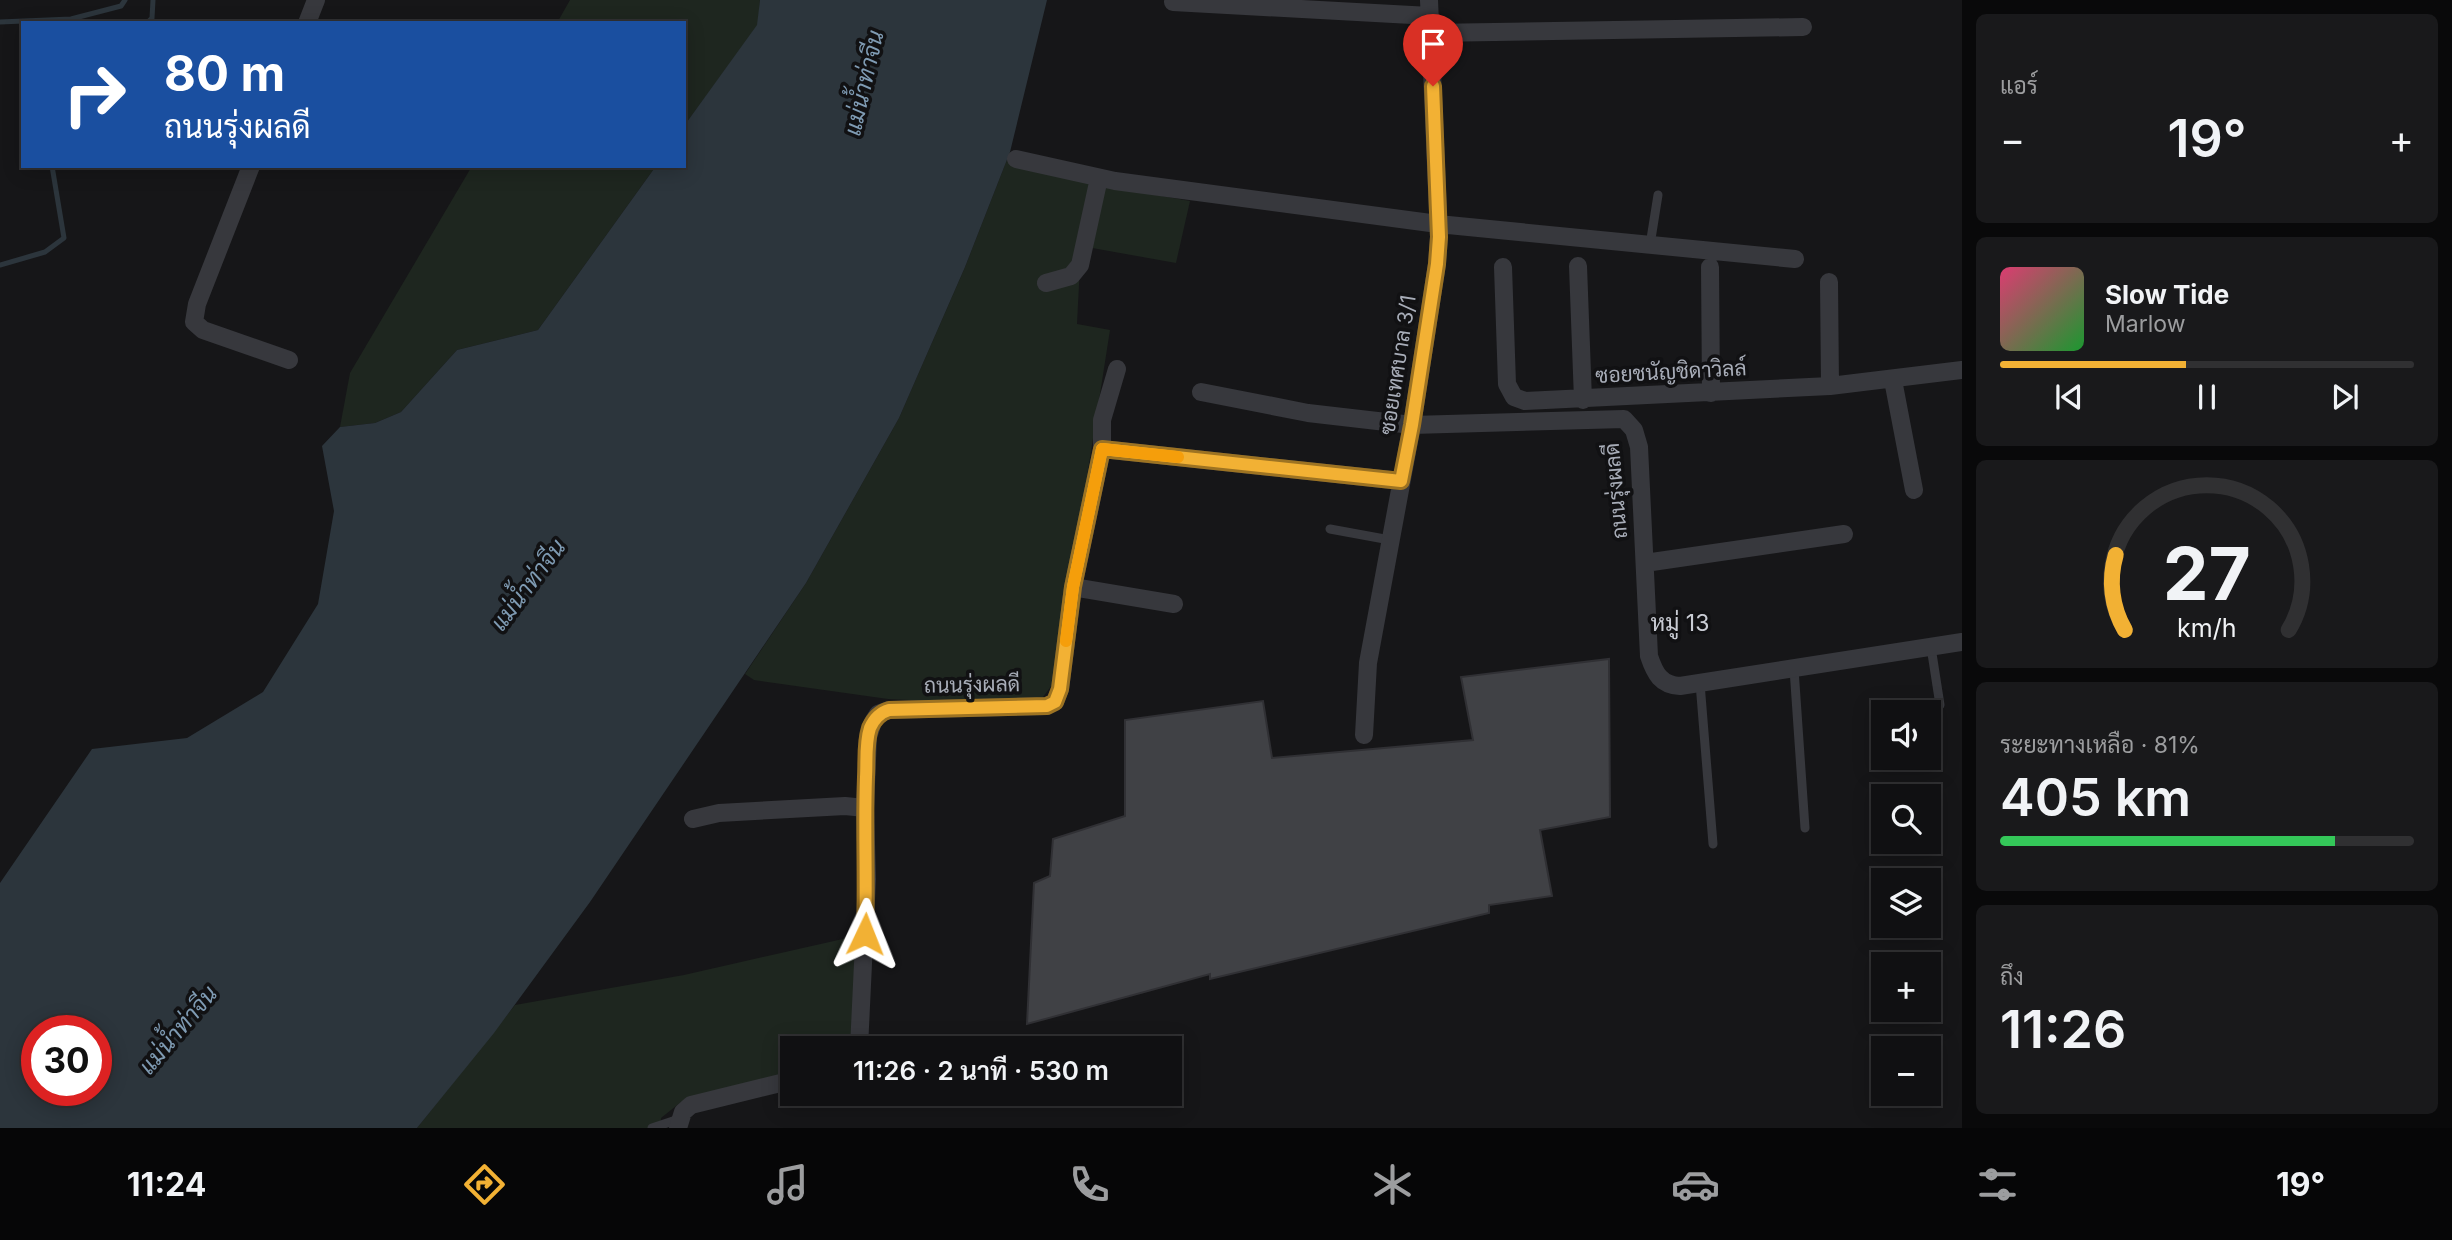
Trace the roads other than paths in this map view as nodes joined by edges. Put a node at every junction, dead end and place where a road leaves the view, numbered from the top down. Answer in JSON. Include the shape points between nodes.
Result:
{"nodes":[{"id":1,"x":316,"y":0,"type":"edge"},
{"id":2,"x":1173,"y":2,"type":"dead end"},
{"id":3,"x":1430,"y":16,"type":"edge"},
{"id":4,"x":308,"y":21,"type":"edge"},
{"id":5,"x":1803,"y":27,"type":"dead end"},
{"id":6,"x":1016,"y":159,"type":"dead end"},
{"id":7,"x":250,"y":168,"type":"edge"},
{"id":8,"x":1099,"y":178,"type":"junction"},
{"id":9,"x":1658,"y":195,"type":"dead end"},
{"id":10,"x":1438,"y":224,"type":"junction"},
{"id":11,"x":1650,"y":245,"type":"junction"},
{"id":12,"x":1795,"y":260,"type":"dead end"},
{"id":13,"x":1578,"y":266,"type":"dead end"},
{"id":14,"x":1503,"y":267,"type":"dead end"},
{"id":15,"x":1710,"y":267,"type":"dead end"},
{"id":16,"x":1829,"y":282,"type":"dead end"},
{"id":17,"x":1046,"y":283,"type":"dead end"},
{"id":18,"x":289,"y":360,"type":"dead end"},
{"id":19,"x":1116,"y":369,"type":"dead end"},
{"id":20,"x":1962,"y":370,"type":"edge"},
{"id":21,"x":1893,"y":380,"type":"junction"},
{"id":22,"x":1830,"y":386,"type":"junction"},
{"id":23,"x":1201,"y":392,"type":"dead end"},
{"id":24,"x":1711,"y":393,"type":"junction"},
{"id":25,"x":1583,"y":400,"type":"junction"},
{"id":26,"x":1412,"y":425,"type":"junction"},
{"id":27,"x":1102,"y":449,"type":"junction"},
{"id":28,"x":1401,"y":481,"type":"junction"},
{"id":29,"x":1914,"y":490,"type":"dead end"},
{"id":30,"x":1330,"y":529,"type":"dead end"},
{"id":31,"x":1844,"y":534,"type":"dead end"},
{"id":32,"x":1390,"y":540,"type":"junction"},
{"id":33,"x":1644,"y":563,"type":"junction"},
{"id":34,"x":1073,"y":587,"type":"junction"},
{"id":35,"x":1174,"y":604,"type":"dead end"},
{"id":36,"x":1962,"y":642,"type":"edge"},
{"id":37,"x":1931,"y":646,"type":"junction"},
{"id":38,"x":1794,"y":668,"type":"junction"},
{"id":39,"x":1700,"y":683,"type":"junction"},
{"id":40,"x":1939,"y":700,"type":"edge"},
{"id":41,"x":1364,"y":735,"type":"dead end"},
{"id":42,"x":865,"y":808,"type":"junction"},
{"id":43,"x":693,"y":819,"type":"dead end"},
{"id":44,"x":1805,"y":828,"type":"dead end"},
{"id":45,"x":1713,"y":844,"type":"dead end"},
{"id":46,"x":860,"y":1036,"type":"edge"},
{"id":47,"x":780,"y":1083,"type":"edge"},
{"id":48,"x":678,"y":1123,"type":"edge"},
{"id":49,"x":652,"y":1128,"type":"edge"}],
"edges":[{"from":1,"to":4,"type":"street"},
{"from":2,"to":3,"type":"street"},
{"from":3,"to":5,"type":"street"},
{"from":3,"to":10,"type":"street","name":"ซอยเทศบาล 3/1"},
{"from":6,"to":8,"type":"street"},
{"from":7,"to":18,"type":"street","via":[[194,322],[203,330]]},
{"from":8,"to":10,"type":"street"},
{"from":8,"to":17,"type":"street","via":[[1080,265],[1071,276]]},
{"from":9,"to":11,"type":"lane"},
{"from":10,"to":11,"type":"street"},
{"from":10,"to":26,"type":"street","name":"ซอยเทศบาล 3/1","via":[[1437,264]]},
{"from":11,"to":12,"type":"street"},
{"from":13,"to":25,"type":"street"},
{"from":14,"to":25,"type":"street","name":"ซอยชนัญชิดาวิลล์","via":[[1509,392],[1525,401]]},
{"from":15,"to":24,"type":"street"},
{"from":16,"to":22,"type":"street"},
{"from":19,"to":27,"type":"street","name":"ถนนรุ่งผลดี","via":[[1102,419]]},
{"from":20,"to":21,"type":"street","name":"ซอยชนัญชิดาวิลล์"},
{"from":21,"to":22,"type":"street","name":"ซอยชนัญชิดาวิลล์"},
{"from":21,"to":29,"type":"street"},
{"from":22,"to":24,"type":"street","name":"ซอยชนัญชิดาวิลล์"},
{"from":23,"to":26,"type":"street","name":"ถนนรุ่งผลดี","via":[[1308,413]]},
{"from":24,"to":25,"type":"street","name":"ซอยชนัญชิดาวิลล์"},
{"from":26,"to":28,"type":"street","name":"ซอยเทศบาล 3/1"},
{"from":26,"to":33,"type":"street","name":"ถนนรุ่งผลดี","via":[[1624,419],[1634,430],[1639,447]]},
{"from":27,"to":28,"type":"street"},
{"from":27,"to":34,"type":"street","name":"ถนนรุ่งผลดี"},
{"from":28,"to":32,"type":"street","name":"ซอยเทศบาล 3/1"},
{"from":30,"to":32,"type":"lane"},
{"from":31,"to":33,"type":"street"},
{"from":32,"to":41,"type":"street","name":"ซอยเทศบาล 3/1","via":[[1368,663]]},
{"from":33,"to":39,"type":"street","name":"ถนนรุ่งผลดี","via":[[1649,656],[1654,670],[1669,685]]},
{"from":34,"to":35,"type":"street"},
{"from":34,"to":42,"type":"street","name":"ถนนรุ่งผลดี","via":[[1055,702],[1047,706],[883,712],[869,731]]},
{"from":36,"to":37,"type":"street","name":"ถนนรุ่งผลดี"},
{"from":37,"to":38,"type":"street","name":"ถนนรุ่งผลดี"},
{"from":37,"to":40,"type":"lane"},
{"from":38,"to":39,"type":"street","name":"ถนนรุ่งผลดี"},
{"from":38,"to":44,"type":"lane"},
{"from":39,"to":45,"type":"lane"},
{"from":42,"to":43,"type":"street","via":[[719,813]]},
{"from":42,"to":46,"type":"street","name":"ถนนรุ่งผลดี","via":[[867,879]]},
{"from":47,"to":48,"type":"street","via":[[695,1104],[686,1108]]},
{"from":48,"to":49,"type":"lane"}]}
